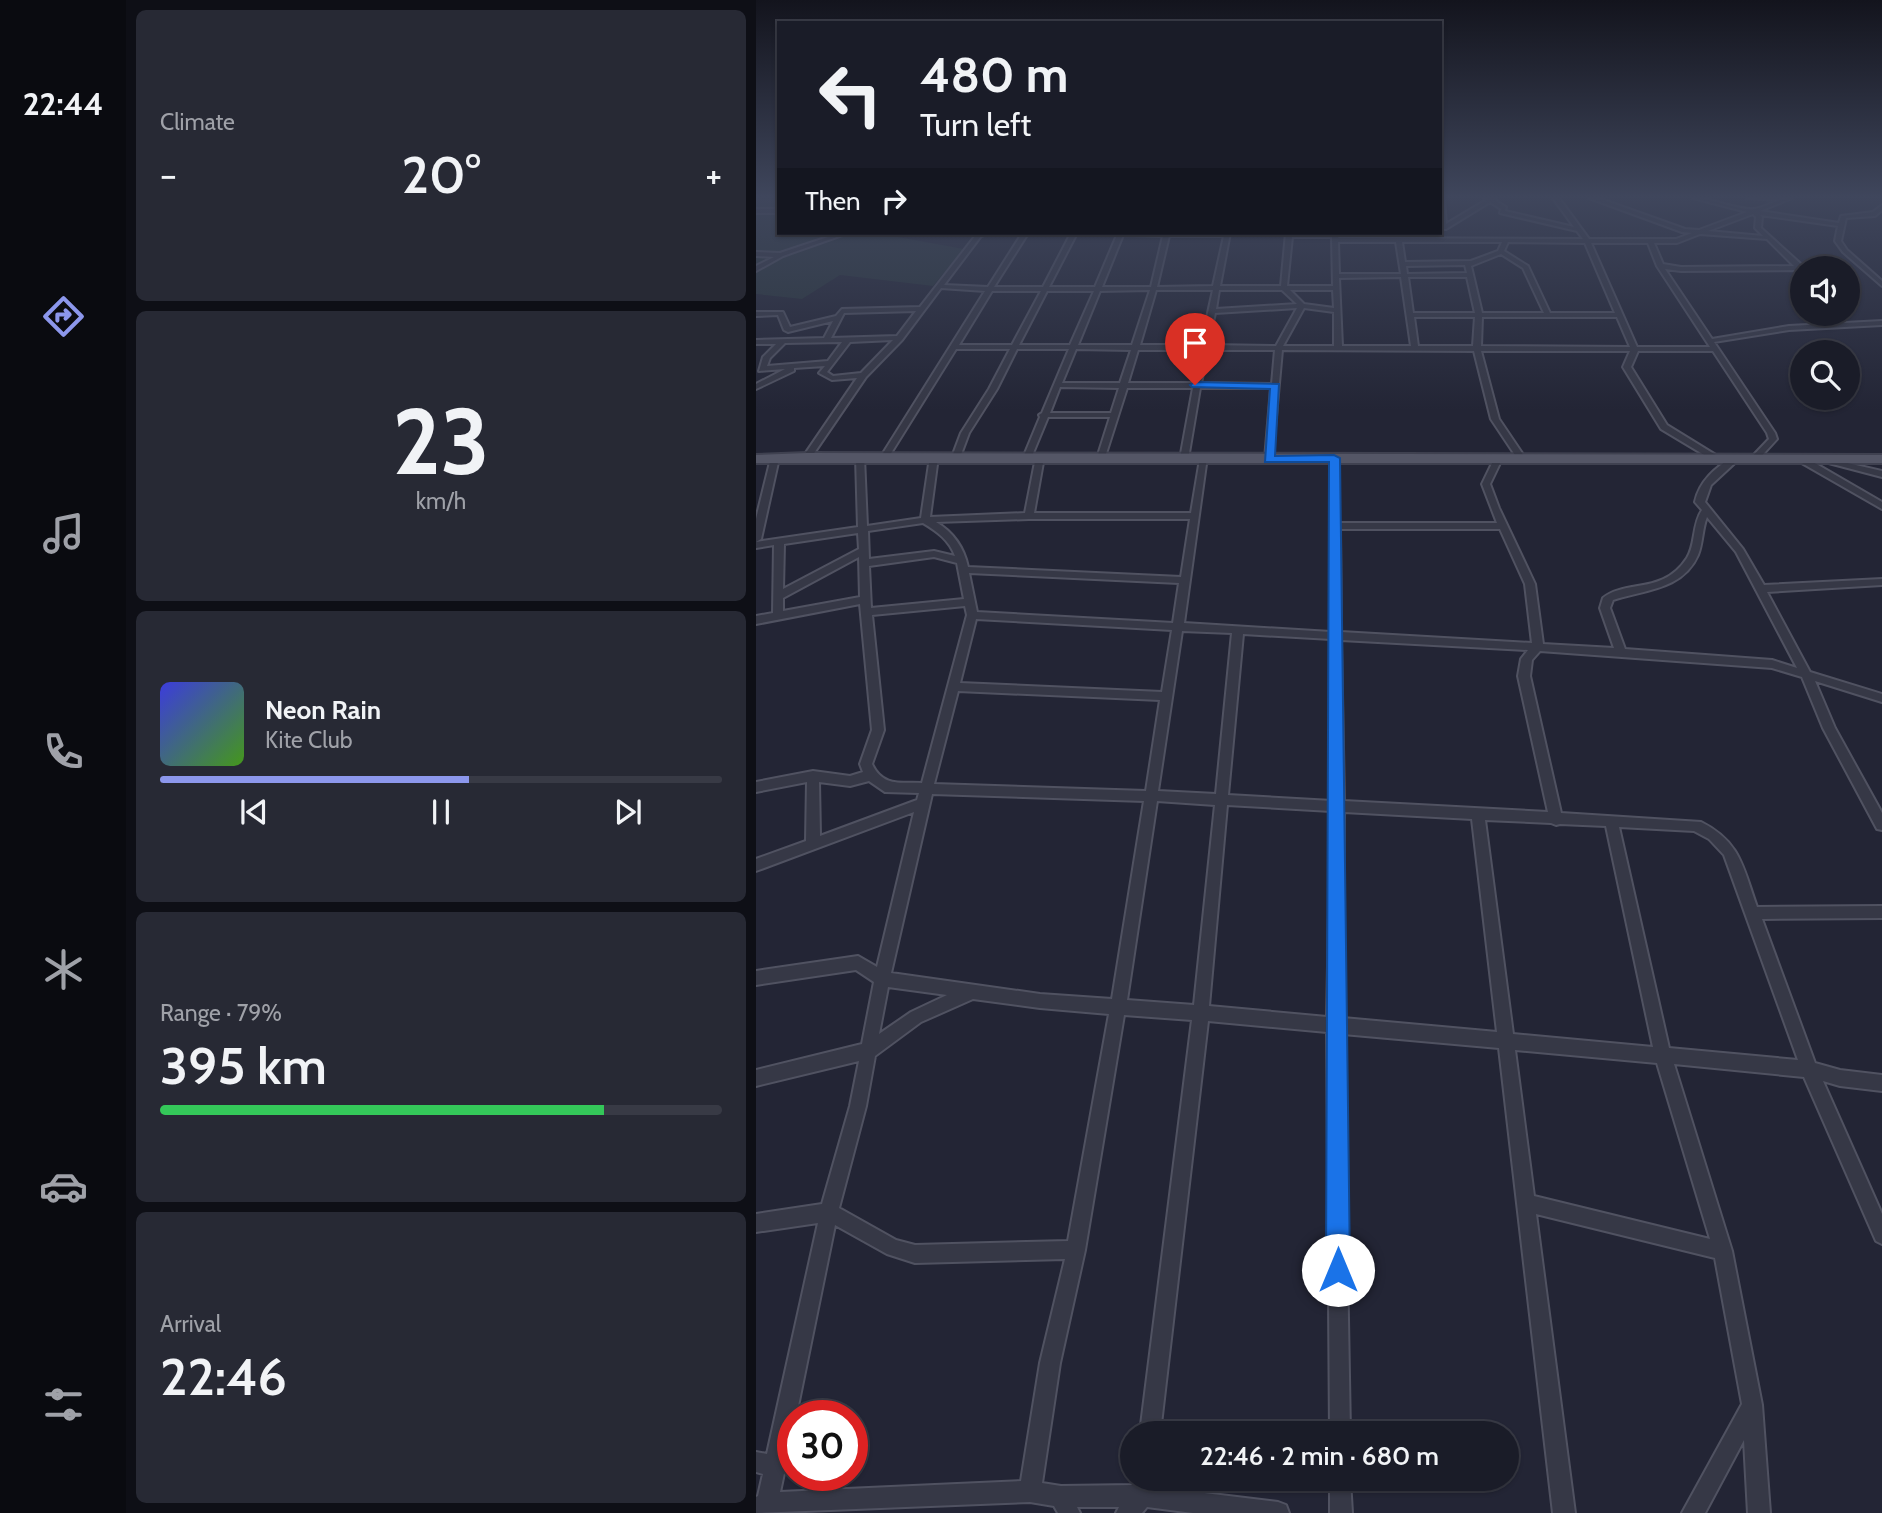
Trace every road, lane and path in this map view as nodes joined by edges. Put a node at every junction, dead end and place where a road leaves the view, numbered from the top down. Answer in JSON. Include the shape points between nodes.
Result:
{"nodes":[{"id":1,"x":953,"y":269,"type":"edge"},
{"id":2,"x":1001,"y":269,"type":"edge"},
{"id":3,"x":1055,"y":269,"type":"edge"},
{"id":4,"x":1106,"y":269,"type":"edge"},
{"id":5,"x":1158,"y":269,"type":"edge"},
{"id":6,"x":1222,"y":269,"type":"edge"},
{"id":7,"x":1286,"y":269,"type":"edge"},
{"id":8,"x":1336,"y":269,"type":"edge"},
{"id":9,"x":1403,"y":269,"type":"edge"},
{"id":10,"x":1468,"y":269,"type":"edge"},
{"id":11,"x":1527,"y":269,"type":"edge"},
{"id":12,"x":1598,"y":269,"type":"edge"},
{"id":13,"x":1662,"y":269,"type":"edge"},
{"id":14,"x":1678,"y":269,"type":"edge"},
{"id":15,"x":1790,"y":269,"type":"edge"},
{"id":16,"x":1865,"y":269,"type":"edge"},
{"id":17,"x":1860,"y":271,"type":"edge"},
{"id":18,"x":1867,"y":271,"type":"junction"},
{"id":19,"x":1404,"y":275,"type":"junction"},
{"id":20,"x":1468,"y":275,"type":"junction"},
{"id":21,"x":1336,"y":276,"type":"junction"},
{"id":22,"x":1882,"y":276,"type":"edge"},
{"id":23,"x":1882,"y":284,"type":"edge"},
{"id":24,"x":938,"y":286,"type":"junction"},
{"id":25,"x":990,"y":287,"type":"junction"},
{"id":26,"x":1045,"y":287,"type":"junction"},
{"id":27,"x":1098,"y":287,"type":"junction"},
{"id":28,"x":1154,"y":287,"type":"junction"},
{"id":29,"x":1219,"y":288,"type":"junction"},
{"id":30,"x":1284,"y":288,"type":"junction"},
{"id":31,"x":1336,"y":288,"type":"junction"},
{"id":32,"x":1302,"y":306,"type":"junction"},
{"id":33,"x":920,"y":309,"type":"junction"},
{"id":34,"x":1337,"y":310,"type":"junction"},
{"id":35,"x":1213,"y":311,"type":"junction"},
{"id":36,"x":756,"y":314,"type":"edge"},
{"id":37,"x":1410,"y":315,"type":"junction"},
{"id":38,"x":1479,"y":315,"type":"junction"},
{"id":39,"x":1548,"y":315,"type":"junction"},
{"id":40,"x":1618,"y":315,"type":"junction"},
{"id":41,"x":837,"y":318,"type":"junction"},
{"id":42,"x":1882,"y":323,"type":"edge"},
{"id":43,"x":1860,"y":325,"type":"edge"},
{"id":44,"x":1833,"y":326,"type":"edge"},
{"id":45,"x":788,"y":330,"type":"junction"},
{"id":46,"x":899,"y":338,"type":"junction"},
{"id":47,"x":847,"y":340,"type":"junction"},
{"id":48,"x":756,"y":341,"type":"edge"},
{"id":49,"x":783,"y":341,"type":"junction"},
{"id":50,"x":826,"y":341,"type":"junction"},
{"id":51,"x":1710,"y":341,"type":"junction"},
{"id":52,"x":1073,"y":346,"type":"junction"},
{"id":53,"x":953,"y":347,"type":"junction"},
{"id":54,"x":1135,"y":347,"type":"junction"},
{"id":55,"x":1204,"y":347,"type":"junction"},
{"id":56,"x":1279,"y":347,"type":"junction"},
{"id":57,"x":1338,"y":347,"type":"junction"},
{"id":58,"x":1014,"y":348,"type":"junction"},
{"id":59,"x":1415,"y":348,"type":"junction"},
{"id":60,"x":1477,"y":348,"type":"junction"},
{"id":61,"x":1635,"y":349,"type":"junction"},
{"id":62,"x":1716,"y":349,"type":"junction"},
{"id":63,"x":829,"y":363,"type":"junction"},
{"id":64,"x":797,"y":365,"type":"junction"},
{"id":65,"x":863,"y":375,"type":"junction"},
{"id":66,"x":1056,"y":385,"type":"junction"},
{"id":67,"x":1123,"y":385,"type":"junction"},
{"id":68,"x":1195,"y":385,"type":"junction"},
{"id":69,"x":1275,"y":386,"type":"junction"},
{"id":70,"x":756,"y":387,"type":"edge"},
{"id":71,"x":1043,"y":415,"type":"junction"},
{"id":72,"x":1113,"y":415,"type":"junction"},
{"id":73,"x":807,"y":457,"type":"junction"},
{"id":74,"x":860,"y":457,"type":"junction"},
{"id":75,"x":934,"y":457,"type":"junction"},
{"id":76,"x":956,"y":457,"type":"junction"},
{"id":77,"x":1033,"y":457,"type":"junction"},
{"id":78,"x":775,"y":458,"type":"junction"},
{"id":79,"x":884,"y":458,"type":"junction"},
{"id":80,"x":1101,"y":458,"type":"junction"},
{"id":81,"x":1334,"y":458,"type":"junction"},
{"id":82,"x":756,"y":459,"type":"edge"},
{"id":83,"x":1184,"y":459,"type":"junction"},
{"id":84,"x":1204,"y":459,"type":"junction"},
{"id":85,"x":1269,"y":459,"type":"junction"},
{"id":86,"x":1498,"y":459,"type":"junction"},
{"id":87,"x":1522,"y":459,"type":"junction"},
{"id":88,"x":1716,"y":459,"type":"junction"},
{"id":89,"x":1824,"y":459,"type":"junction"},
{"id":90,"x":1882,"y":459,"type":"edge"},
{"id":91,"x":1734,"y":460,"type":"junction"},
{"id":92,"x":1753,"y":460,"type":"junction"},
{"id":93,"x":1803,"y":460,"type":"junction"},
{"id":94,"x":1882,"y":474,"type":"edge"},
{"id":95,"x":761,"y":497,"type":"edge"},
{"id":96,"x":1882,"y":506,"type":"edge"},
{"id":97,"x":1706,"y":511,"type":"junction"},
{"id":98,"x":1029,"y":516,"type":"junction"},
{"id":99,"x":1195,"y":516,"type":"junction"},
{"id":100,"x":925,"y":520,"type":"junction"},
{"id":101,"x":1335,"y":526,"type":"junction"},
{"id":102,"x":1503,"y":526,"type":"junction"},
{"id":103,"x":863,"y":527,"type":"junction"},
{"id":104,"x":756,"y":539,"type":"edge"},
{"id":105,"x":779,"y":543,"type":"junction"},
{"id":106,"x":756,"y":545,"type":"edge"},
{"id":107,"x":864,"y":550,"type":"junction"},
{"id":108,"x":865,"y":563,"type":"junction"},
{"id":109,"x":963,"y":566,"type":"junction"},
{"id":110,"x":1185,"y":580,"type":"junction"},
{"id":111,"x":1882,"y":582,"type":"edge"},
{"id":112,"x":1760,"y":589,"type":"junction"},
{"id":113,"x":779,"y":596,"type":"junction"},
{"id":114,"x":866,"y":599,"type":"junction"},
{"id":115,"x":971,"y":608,"type":"junction"},
{"id":116,"x":866,"y":612,"type":"junction"},
{"id":117,"x":778,"y":616,"type":"junction"},
{"id":118,"x":756,"y":620,"type":"edge"},
{"id":119,"x":1178,"y":627,"type":"junction"},
{"id":120,"x":1238,"y":630,"type":"junction"},
{"id":121,"x":1336,"y":636,"type":"junction"},
{"id":122,"x":1538,"y":647,"type":"junction"},
{"id":123,"x":1621,"y":652,"type":"junction"},
{"id":124,"x":1807,"y":676,"type":"junction"},
{"id":125,"x":953,"y":687,"type":"junction"},
{"id":126,"x":1167,"y":696,"type":"junction"},
{"id":127,"x":1882,"y":698,"type":"edge"},
{"id":128,"x":871,"y":775,"type":"junction"},
{"id":129,"x":813,"y":776,"type":"junction"},
{"id":130,"x":756,"y":787,"type":"edge"},
{"id":131,"x":1151,"y":796,"type":"junction"},
{"id":132,"x":924,"y":797,"type":"junction"},
{"id":133,"x":1222,"y":800,"type":"junction"},
{"id":134,"x":1338,"y":807,"type":"junction"},
{"id":135,"x":1478,"y":815,"type":"junction"},
{"id":136,"x":1556,"y":820,"type":"junction"},
{"id":137,"x":1612,"y":823,"type":"junction"},
{"id":138,"x":1882,"y":825,"type":"edge"},
{"id":139,"x":813,"y":844,"type":"junction"},
{"id":140,"x":756,"y":865,"type":"edge"},
{"id":141,"x":1752,"y":912,"type":"junction"},
{"id":142,"x":1882,"y":912,"type":"edge"},
{"id":143,"x":756,"y":978,"type":"edge"},
{"id":144,"x":881,"y":979,"type":"junction"},
{"id":145,"x":971,"y":992,"type":"junction"},
{"id":146,"x":1118,"y":1007,"type":"junction"},
{"id":147,"x":1201,"y":1013,"type":"junction"},
{"id":148,"x":1335,"y":1026,"type":"junction"},
{"id":149,"x":1508,"y":1041,"type":"junction"},
{"id":150,"x":870,"y":1051,"type":"junction"},
{"id":151,"x":1664,"y":1056,"type":"junction"},
{"id":152,"x":1810,"y":1069,"type":"junction"},
{"id":153,"x":756,"y":1078,"type":"edge"},
{"id":154,"x":1882,"y":1083,"type":"edge"},
{"id":155,"x":1527,"y":1203,"type":"junction"},
{"id":156,"x":830,"y":1212,"type":"junction"},
{"id":157,"x":756,"y":1223,"type":"edge"},
{"id":158,"x":1882,"y":1235,"type":"edge"},
{"id":159,"x":1076,"y":1250,"type":"junction"},
{"id":160,"x":1723,"y":1251,"type":"junction"},
{"id":161,"x":1752,"y":1405,"type":"junction"},
{"id":162,"x":1151,"y":1421,"type":"edge"},
{"id":163,"x":1340,"y":1421,"type":"edge"},
{"id":164,"x":766,"y":1465,"type":"edge"},
{"id":165,"x":1030,"y":1491,"type":"junction"},
{"id":166,"x":1130,"y":1491,"type":"edge"},
{"id":167,"x":1142,"y":1491,"type":"edge"},
{"id":168,"x":1160,"y":1491,"type":"edge"},
{"id":169,"x":1340,"y":1491,"type":"edge"},
{"id":170,"x":1065,"y":1505,"type":"edge"},
{"id":171,"x":762,"y":1508,"type":"edge"},
{"id":172,"x":1127,"y":1513,"type":"edge"},
{"id":173,"x":1278,"y":1513,"type":"edge"},
{"id":174,"x":1341,"y":1513,"type":"edge"},
{"id":175,"x":1564,"y":1513,"type":"edge"},
{"id":176,"x":1693,"y":1513,"type":"edge"},
{"id":177,"x":1759,"y":1513,"type":"edge"}],
"edges":[{"from":1,"to":24,"type":"street"},
{"from":2,"to":25,"type":"street"},
{"from":3,"to":26,"type":"street"},
{"from":4,"to":27,"type":"street"},
{"from":5,"to":28,"type":"street"},
{"from":6,"to":29,"type":"street"},
{"from":7,"to":30,"type":"street"},
{"from":8,"to":21,"type":"street"},
{"from":9,"to":19,"type":"street"},
{"from":10,"to":20,"type":"street"},
{"from":11,"to":39,"type":"street"},
{"from":12,"to":40,"type":"street"},
{"from":13,"to":51,"type":"street"},
{"from":14,"to":15,"type":"street"},
{"from":16,"to":18,"type":"street"},
{"from":17,"to":18,"type":"street"},
{"from":18,"to":22,"type":"street"},
{"from":18,"to":23,"type":"street"},
{"from":19,"to":20,"type":"street"},
{"from":19,"to":21,"type":"street"},
{"from":19,"to":37,"type":"street"},
{"from":20,"to":38,"type":"street"},
{"from":21,"to":31,"type":"street"},
{"from":24,"to":25,"type":"street"},
{"from":24,"to":33,"type":"street"},
{"from":25,"to":26,"type":"street"},
{"from":25,"to":53,"type":"street"},
{"from":26,"to":27,"type":"street"},
{"from":26,"to":58,"type":"street"},
{"from":27,"to":28,"type":"street"},
{"from":27,"to":52,"type":"street"},
{"from":28,"to":29,"type":"street"},
{"from":28,"to":54,"type":"street"},
{"from":29,"to":30,"type":"street"},
{"from":29,"to":35,"type":"street"},
{"from":30,"to":31,"type":"street"},
{"from":30,"to":32,"type":"street"},
{"from":31,"to":34,"type":"street"},
{"from":32,"to":34,"type":"street"},
{"from":32,"to":35,"type":"street"},
{"from":32,"to":56,"type":"street"},
{"from":33,"to":41,"type":"street","via":[[847,310]]},
{"from":33,"to":46,"type":"street"},
{"from":34,"to":57,"type":"street"},
{"from":35,"to":55,"type":"street"},
{"from":36,"to":45,"type":"street","via":[[781,313]]},
{"from":37,"to":38,"type":"street"},
{"from":37,"to":59,"type":"street"},
{"from":38,"to":39,"type":"street"},
{"from":38,"to":60,"type":"street"},
{"from":39,"to":40,"type":"street"},
{"from":40,"to":61,"type":"street"},
{"from":41,"to":45,"type":"street"},
{"from":41,"to":50,"type":"street"},
{"from":42,"to":43,"type":"street"},
{"from":44,"to":51,"type":"street"},
{"from":45,"to":48,"type":"street"},
{"from":46,"to":47,"type":"street"},
{"from":46,"to":65,"type":"street"},
{"from":47,"to":50,"type":"street"},
{"from":47,"to":63,"type":"street"},
{"from":48,"to":49,"type":"street"},
{"from":49,"to":50,"type":"street"},
{"from":49,"to":64,"type":"street","via":[[762,369]]},
{"from":51,"to":62,"type":"street"},
{"from":52,"to":54,"type":"street"},
{"from":52,"to":58,"type":"street"},
{"from":52,"to":66,"type":"street"},
{"from":53,"to":58,"type":"street"},
{"from":53,"to":79,"type":"street"},
{"from":54,"to":55,"type":"street"},
{"from":54,"to":67,"type":"street"},
{"from":55,"to":56,"type":"street"},
{"from":55,"to":68,"type":"street"},
{"from":56,"to":57,"type":"street"},
{"from":56,"to":69,"type":"street"},
{"from":57,"to":59,"type":"street"},
{"from":58,"to":76,"type":"street"},
{"from":59,"to":60,"type":"street"},
{"from":60,"to":61,"type":"street"},
{"from":60,"to":87,"type":"street","via":[[1495,419]]},
{"from":61,"to":62,"type":"street"},
{"from":61,"to":88,"type":"street","via":[[1627,367],[1658,421]]},
{"from":62,"to":92,"type":"street","via":[[1773,439]]},
{"from":63,"to":64,"type":"street"},
{"from":63,"to":65,"type":"street","via":[[823,373],[826,376]]},
{"from":64,"to":70,"type":"street"},
{"from":65,"to":73,"type":"street"},
{"from":66,"to":67,"type":"street"},
{"from":66,"to":71,"type":"street"},
{"from":67,"to":68,"type":"street"},
{"from":67,"to":72,"type":"street"},
{"from":68,"to":69,"type":"street"},
{"from":68,"to":83,"type":"street"},
{"from":69,"to":85,"type":"street"},
{"from":71,"to":72,"type":"street"},
{"from":71,"to":77,"type":"street"},
{"from":72,"to":80,"type":"street"},
{"from":73,"to":74,"type":"main road"},
{"from":73,"to":78,"type":"main road"},
{"from":74,"to":79,"type":"main road"},
{"from":74,"to":103,"type":"street"},
{"from":75,"to":76,"type":"main road"},
{"from":75,"to":79,"type":"main road"},
{"from":75,"to":100,"type":"street"},
{"from":76,"to":77,"type":"main road"},
{"from":77,"to":80,"type":"main road"},
{"from":77,"to":98,"type":"street"},
{"from":78,"to":82,"type":"main road"},
{"from":78,"to":95,"type":"street"},
{"from":80,"to":83,"type":"main road"},
{"from":81,"to":85,"type":"main road"},
{"from":81,"to":86,"type":"main road"},
{"from":81,"to":101,"type":"street"},
{"from":83,"to":84,"type":"main road"},
{"from":84,"to":85,"type":"main road"},
{"from":84,"to":99,"type":"street"},
{"from":86,"to":87,"type":"main road"},
{"from":86,"to":102,"type":"street","via":[[1486,484]]},
{"from":87,"to":88,"type":"main road"},
{"from":88,"to":91,"type":"main road"},
{"from":89,"to":90,"type":"main road"},
{"from":89,"to":93,"type":"main road"},
{"from":89,"to":94,"type":"street"},
{"from":91,"to":92,"type":"main road"},
{"from":91,"to":97,"type":"street","via":[[1700,492]]},
{"from":92,"to":93,"type":"main road"},
{"from":93,"to":96,"type":"street"},
{"from":95,"to":104,"type":"street"},
{"from":97,"to":112,"type":"street","via":[[1740,551]]},
{"from":97,"to":123,"type":"street","via":[[1699,519],[1693,558],[1681,569],[1657,586],[1608,598],[1605,608]]},
{"from":98,"to":99,"type":"street"},
{"from":98,"to":100,"type":"street"},
{"from":99,"to":110,"type":"street"},
{"from":100,"to":103,"type":"street"},
{"from":100,"to":109,"type":"street","via":[[956,546]]},
{"from":101,"to":102,"type":"street"},
{"from":101,"to":121,"type":"street"},
{"from":102,"to":122,"type":"street","via":[[1528,578]]},
{"from":103,"to":105,"type":"street"},
{"from":103,"to":107,"type":"street"},
{"from":105,"to":106,"type":"street"},
{"from":105,"to":113,"type":"street"},
{"from":107,"to":108,"type":"street"},
{"from":107,"to":113,"type":"street"},
{"from":108,"to":109,"type":"street","via":[[934,554]]},
{"from":108,"to":114,"type":"street"},
{"from":109,"to":110,"type":"street"},
{"from":109,"to":115,"type":"street"},
{"from":110,"to":119,"type":"street"},
{"from":111,"to":112,"type":"street"},
{"from":112,"to":124,"type":"street"},
{"from":113,"to":117,"type":"street"},
{"from":114,"to":116,"type":"street"},
{"from":114,"to":117,"type":"street"},
{"from":115,"to":116,"type":"street"},
{"from":115,"to":119,"type":"street"},
{"from":115,"to":125,"type":"street"},
{"from":116,"to":128,"type":"street","via":[[878,730],[866,764]]},
{"from":117,"to":118,"type":"street"},
{"from":119,"to":120,"type":"street"},
{"from":119,"to":126,"type":"street"},
{"from":120,"to":121,"type":"street"},
{"from":120,"to":133,"type":"street"},
{"from":121,"to":122,"type":"street"},
{"from":121,"to":134,"type":"street"},
{"from":122,"to":123,"type":"street"},
{"from":122,"to":136,"type":"street","via":[[1527,659],[1524,676]]},
{"from":123,"to":124,"type":"street","via":[[1772,664]]},
{"from":124,"to":127,"type":"street"},
{"from":124,"to":138,"type":"street","via":[[1829,728]]},
{"from":125,"to":126,"type":"street"},
{"from":125,"to":132,"type":"street"},
{"from":126,"to":131,"type":"street"},
{"from":128,"to":129,"type":"street","via":[[850,781]]},
{"from":128,"to":132,"type":"street","via":[[884,788]]},
{"from":129,"to":130,"type":"street"},
{"from":129,"to":139,"type":"street"},
{"from":131,"to":132,"type":"street"},
{"from":131,"to":133,"type":"street"},
{"from":131,"to":146,"type":"street"},
{"from":132,"to":139,"type":"street"},
{"from":132,"to":144,"type":"street"},
{"from":133,"to":134,"type":"street"},
{"from":133,"to":147,"type":"street"},
{"from":134,"to":135,"type":"street"},
{"from":134,"to":148,"type":"street"},
{"from":135,"to":136,"type":"street"},
{"from":135,"to":149,"type":"street"},
{"from":136,"to":137,"type":"street"},
{"from":137,"to":141,"type":"street","via":[[1696,826],[1714,835],[1730,852]]},
{"from":137,"to":151,"type":"street"},
{"from":139,"to":140,"type":"street"},
{"from":141,"to":142,"type":"street"},
{"from":141,"to":152,"type":"street"},
{"from":143,"to":144,"type":"street","via":[[858,963]]},
{"from":144,"to":145,"type":"street"},
{"from":144,"to":150,"type":"street"},
{"from":145,"to":146,"type":"street"},
{"from":145,"to":150,"type":"street","via":[[916,1017]]},
{"from":146,"to":147,"type":"street"},
{"from":146,"to":159,"type":"street"},
{"from":147,"to":148,"type":"street"},
{"from":147,"to":162,"type":"street"},
{"from":148,"to":149,"type":"street"},
{"from":148,"to":163,"type":"street"},
{"from":149,"to":151,"type":"street"},
{"from":149,"to":155,"type":"street"},
{"from":150,"to":153,"type":"street"},
{"from":150,"to":156,"type":"street"},
{"from":151,"to":152,"type":"street"},
{"from":151,"to":160,"type":"street"},
{"from":152,"to":154,"type":"street"},
{"from":152,"to":158,"type":"street"},
{"from":155,"to":160,"type":"street"},
{"from":155,"to":175,"type":"street"},
{"from":156,"to":157,"type":"street"},
{"from":156,"to":159,"type":"street","via":[[893,1248],[915,1254]]},
{"from":156,"to":164,"type":"street"},
{"from":159,"to":165,"type":"street","via":[[1050,1363]]},
{"from":160,"to":161,"type":"street"},
{"from":161,"to":176,"type":"street"},
{"from":161,"to":177,"type":"street"},
{"from":164,"to":171,"type":"street"},
{"from":165,"to":170,"type":"street"},
{"from":165,"to":171,"type":"street"},
{"from":166,"to":170,"type":"street"},
{"from":167,"to":172,"type":"street"},
{"from":168,"to":173,"type":"street"},
{"from":169,"to":174,"type":"street"}]}
